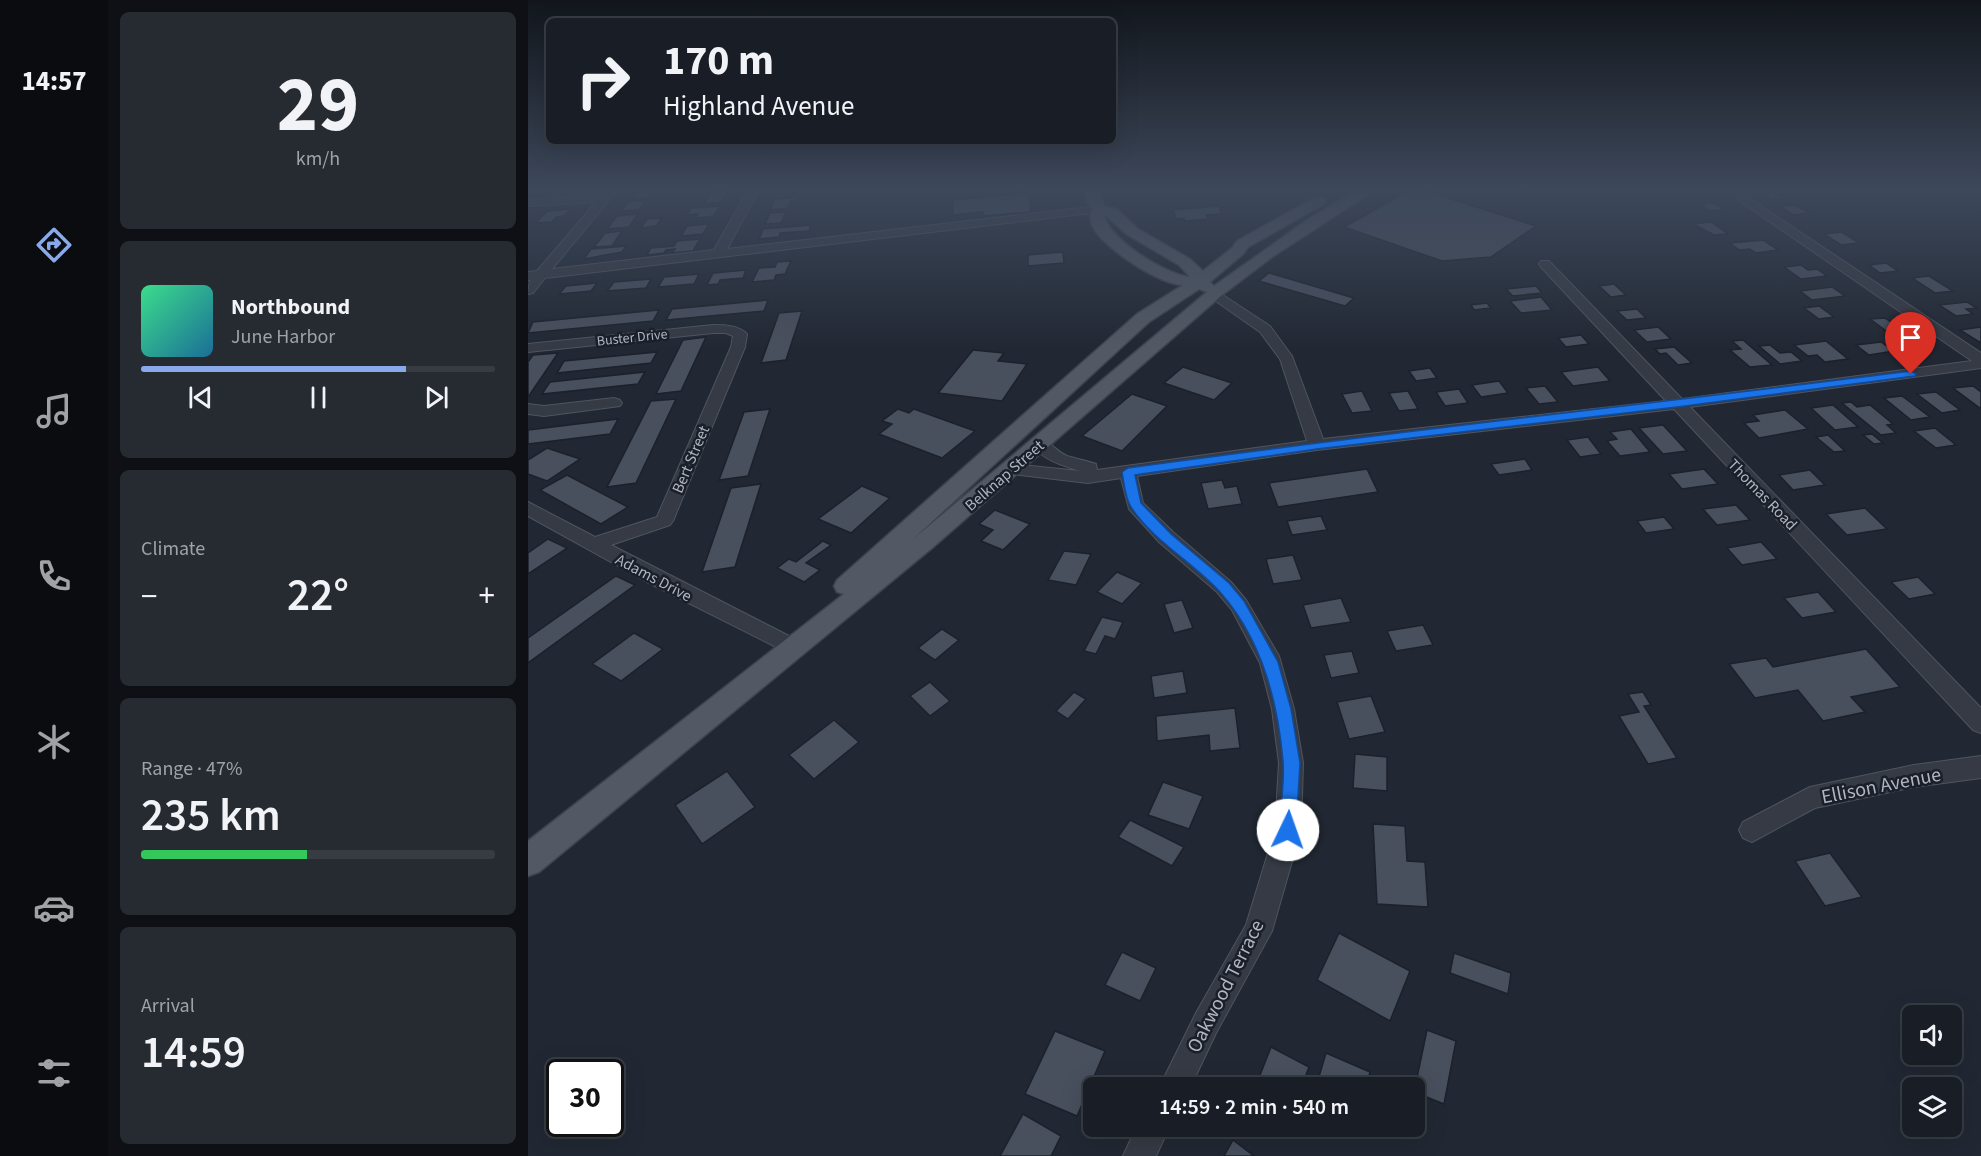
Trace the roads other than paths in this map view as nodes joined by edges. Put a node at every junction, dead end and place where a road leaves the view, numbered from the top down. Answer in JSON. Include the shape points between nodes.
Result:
{"nodes":[{"id":1,"x":565,"y":242,"type":"edge"},
{"id":2,"x":725,"y":242,"type":"edge"},
{"id":3,"x":826,"y":242,"type":"edge"},
{"id":4,"x":1115,"y":242,"type":"edge"},
{"id":5,"x":1149,"y":242,"type":"edge"},
{"id":6,"x":1246,"y":242,"type":"edge"},
{"id":7,"x":1281,"y":242,"type":"edge"},
{"id":8,"x":1805,"y":242,"type":"edge"},
{"id":9,"x":1242,"y":244,"type":"junction"},
{"id":10,"x":1159,"y":249,"type":"junction"},
{"id":11,"x":718,"y":255,"type":"junction"},
{"id":12,"x":1545,"y":264,"type":"dead end"},
{"id":13,"x":534,"y":276,"type":"edge"},
{"id":14,"x":1207,"y":288,"type":"junction"},
{"id":15,"x":528,"y":290,"type":"edge"},
{"id":16,"x":736,"y":331,"type":"joint"},
{"id":17,"x":528,"y":348,"type":"edge"},
{"id":18,"x":1981,"y":362,"type":"edge"},
{"id":19,"x":614,"y":403,"type":"dead end"},
{"id":20,"x":1677,"y":404,"type":"junction"},
{"id":21,"x":528,"y":409,"type":"edge"},
{"id":22,"x":1039,"y":444,"type":"junction"},
{"id":23,"x":1317,"y":445,"type":"junction"},
{"id":24,"x":1011,"y":470,"type":"junction"},
{"id":25,"x":1128,"y":472,"type":"junction"},
{"id":26,"x":528,"y":508,"type":"edge"},
{"id":27,"x":593,"y":544,"type":"junction"},
{"id":28,"x":782,"y":642,"type":"junction"},
{"id":29,"x":1981,"y":723,"type":"edge"},
{"id":30,"x":1981,"y":767,"type":"edge"},
{"id":31,"x":640,"y":769,"type":"junction"},
{"id":32,"x":1752,"y":830,"type":"dead end"},
{"id":33,"x":528,"y":861,"type":"edge"},
{"id":34,"x":1179,"y":1077,"type":"edge"},
{"id":35,"x":1148,"y":1137,"type":"edge"},
{"id":36,"x":1139,"y":1156,"type":"edge"}],
"edges":[{"from":1,"to":13,"type":"street"},
{"from":2,"to":11,"type":"street"},
{"from":3,"to":11,"type":"street"},
{"from":4,"to":14,"type":"main road","via":[[1174,280]]},
{"from":5,"to":10,"type":"main road"},
{"from":6,"to":9,"type":"main road","name":"Belknap Street"},
{"from":7,"to":14,"type":"main road","name":"Belknap Street"},
{"from":8,"to":18,"type":"street"},
{"from":9,"to":10,"type":"main road","via":[[1206,255]]},
{"from":9,"to":14,"type":"main road","name":"Belknap Street"},
{"from":10,"to":14,"type":"main road","via":[[1194,269]]},
{"from":11,"to":13,"type":"street"},
{"from":12,"to":20,"type":"street","name":"Thomas Road"},
{"from":13,"to":15,"type":"street"},
{"from":14,"to":22,"type":"main road","name":"Belknap Street"},
{"from":14,"to":23,"type":"street","via":[[1265,329],[1287,359]]},
{"from":14,"to":28,"type":"main road","name":"Belknap Street","via":[[1143,318]]},
{"from":16,"to":17,"type":"street","name":"Buster Drive","via":[[713,329]]},
{"from":16,"to":27,"type":"street","name":"Bert Street","via":[[740,334],[738,347],[664,521]]},
{"from":18,"to":20,"type":"street"},
{"from":19,"to":21,"type":"street","via":[[544,411]]},
{"from":20,"to":23,"type":"street"},
{"from":20,"to":29,"type":"street","name":"Thomas Road"},
{"from":22,"to":24,"type":"main road","name":"Belknap Street"},
{"from":22,"to":25,"type":"street","via":[[1068,464]]},
{"from":23,"to":25,"type":"street"},
{"from":24,"to":25,"type":"street","via":[[1088,477]]},
{"from":24,"to":31,"type":"main road","name":"Belknap Street","via":[[802,644]]},
{"from":25,"to":34,"type":"street","name":"Oakwood Terrace","via":[[1135,505],[1224,587],[1239,605],[1271,662],[1291,763],[1288,830],[1258,930]]},
{"from":26,"to":27,"type":"street","name":"Adams Drive"},
{"from":27,"to":28,"type":"street","name":"Adams Drive"},
{"from":28,"to":31,"type":"main road","name":"Belknap Street"},
{"from":30,"to":32,"type":"street","name":"Ellison Avenue","via":[[1914,776],[1810,798]]},
{"from":31,"to":33,"type":"main road","name":"Belknap Street"},
{"from":35,"to":36,"type":"street"}]}
